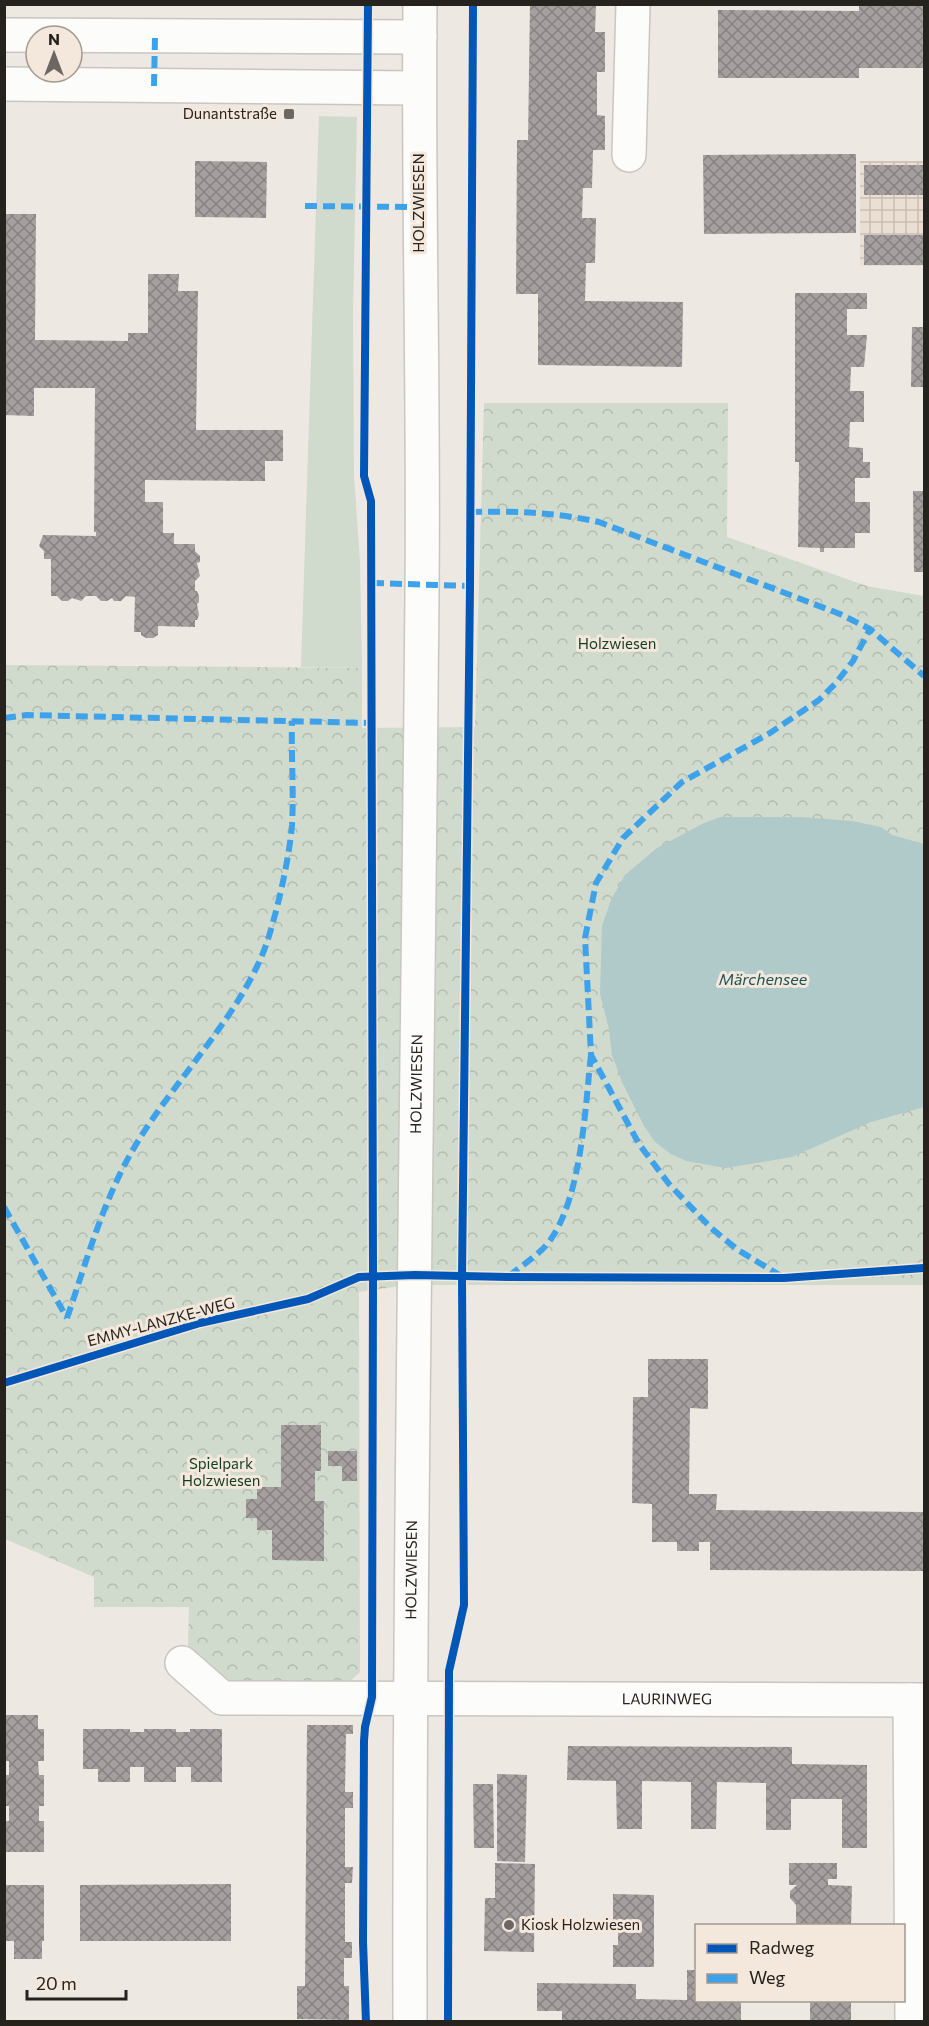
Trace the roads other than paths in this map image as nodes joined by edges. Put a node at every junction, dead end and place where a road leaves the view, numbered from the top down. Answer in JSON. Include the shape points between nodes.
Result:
{"nodes":[{"id":1,"x":420,"y":4,"type":"edge"},
{"id":2,"x":633,"y":4,"type":"edge"},
{"id":3,"x":4,"y":35,"type":"edge"},
{"id":4,"x":420,"y":37,"type":"junction"},
{"id":5,"x":4,"y":84,"type":"edge"},
{"id":6,"x":419,"y":88,"type":"junction"},
{"id":7,"x":629,"y":155,"type":"dead end"},
{"id":8,"x":182,"y":1663,"type":"dead end"},
{"id":9,"x":409,"y":1697,"type":"junction"},
{"id":10,"x":917,"y":1700,"type":"edge"},
{"id":11,"x":410,"y":2022,"type":"edge"},
{"id":12,"x":912,"y":2022,"type":"edge"}],
"edges":[{"from":1,"to":4,"type":"street","name":"HOLZWIESEN"},
{"from":2,"to":7,"type":"street"},
{"from":3,"to":4,"type":"street"},
{"from":4,"to":6,"type":"street","name":"HOLZWIESEN"},
{"from":5,"to":6,"type":"street"},
{"from":6,"to":9,"type":"street","name":"HOLZWIESEN","via":[[422,585]]},
{"from":8,"to":9,"type":"street","name":"LAURINWEG","via":[[222,1698]]},
{"from":9,"to":10,"type":"street","name":"LAURINWEG"},
{"from":9,"to":11,"type":"street","name":"HOLZWIESEN"},
{"from":10,"to":12,"type":"street"}]}
